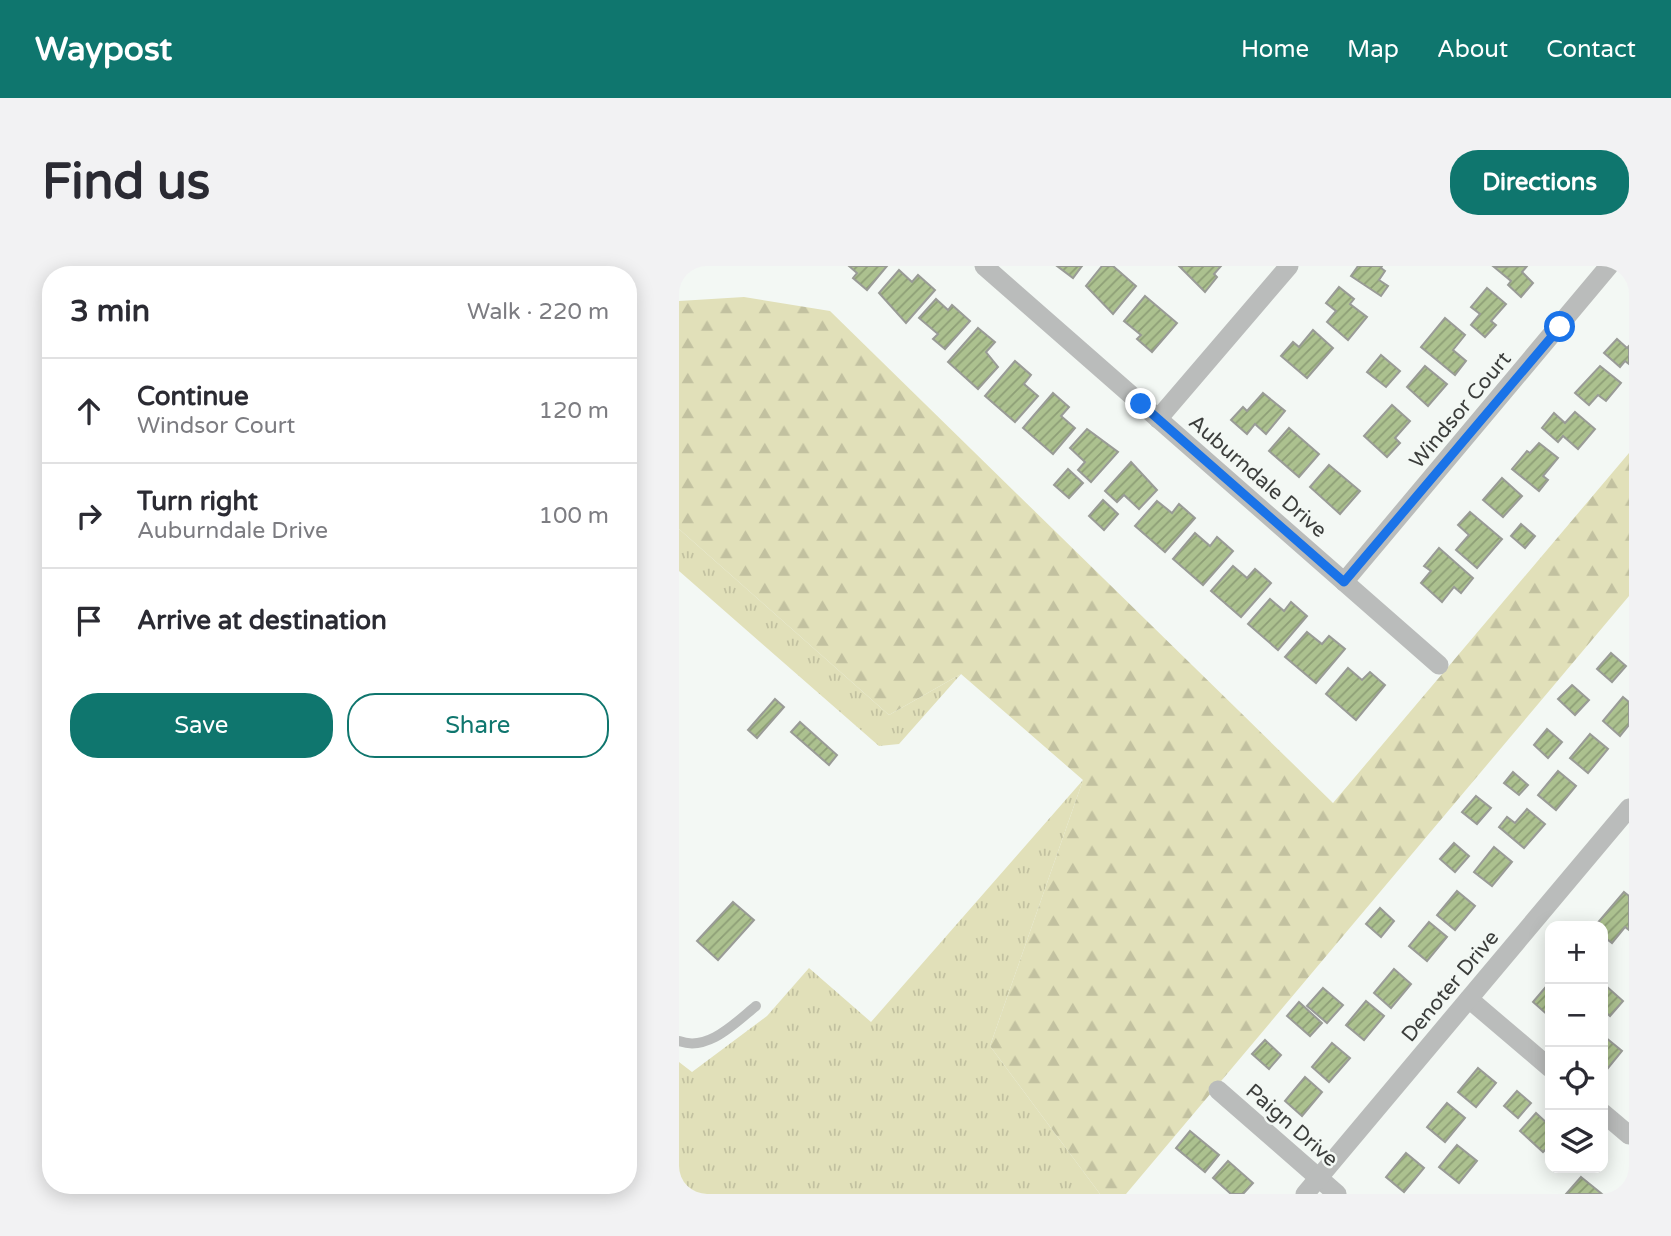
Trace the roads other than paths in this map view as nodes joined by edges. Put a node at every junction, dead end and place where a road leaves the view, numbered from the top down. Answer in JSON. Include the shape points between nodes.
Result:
{"nodes":[{"id":1,"x":984,"y":266,"type":"edge"},
{"id":2,"x":1289,"y":266,"type":"edge"},
{"id":3,"x":1609,"y":266,"type":"edge"},
{"id":4,"x":1158,"y":419,"type":"junction"},
{"id":5,"x":1344,"y":582,"type":"junction"},
{"id":6,"x":1439,"y":665,"type":"dead end"},
{"id":7,"x":1629,"y":808,"type":"edge"},
{"id":8,"x":1469,"y":999,"type":"junction"},
{"id":9,"x":756,"y":1006,"type":"dead end"},
{"id":10,"x":679,"y":1041,"type":"edge"},
{"id":11,"x":1545,"y":1064,"type":"edge"},
{"id":12,"x":1218,"y":1090,"type":"dead end"},
{"id":13,"x":1608,"y":1117,"type":"edge"},
{"id":14,"x":1629,"y":1135,"type":"edge"},
{"id":15,"x":1318,"y":1178,"type":"junction"},
{"id":16,"x":1305,"y":1194,"type":"edge"},
{"id":17,"x":1337,"y":1194,"type":"edge"}],
"edges":[{"from":1,"to":4,"type":"street","name":"Auburndale Drive"},
{"from":2,"to":4,"type":"street"},
{"from":3,"to":5,"type":"street","name":"Windsor Court"},
{"from":4,"to":5,"type":"street","name":"Auburndale Drive"},
{"from":5,"to":6,"type":"street","name":"Auburndale Drive"},
{"from":7,"to":8,"type":"street","name":"Denoter Drive"},
{"from":8,"to":11,"type":"street"},
{"from":8,"to":15,"type":"street","name":"Denoter Drive"},
{"from":9,"to":10,"type":"lane","via":[[723,1033],[700,1044]]},
{"from":12,"to":15,"type":"street","name":"Paign Drive"},
{"from":13,"to":14,"type":"street"},
{"from":15,"to":16,"type":"street","name":"Denoter Drive"},
{"from":15,"to":17,"type":"street","name":"Paign Drive"}]}
